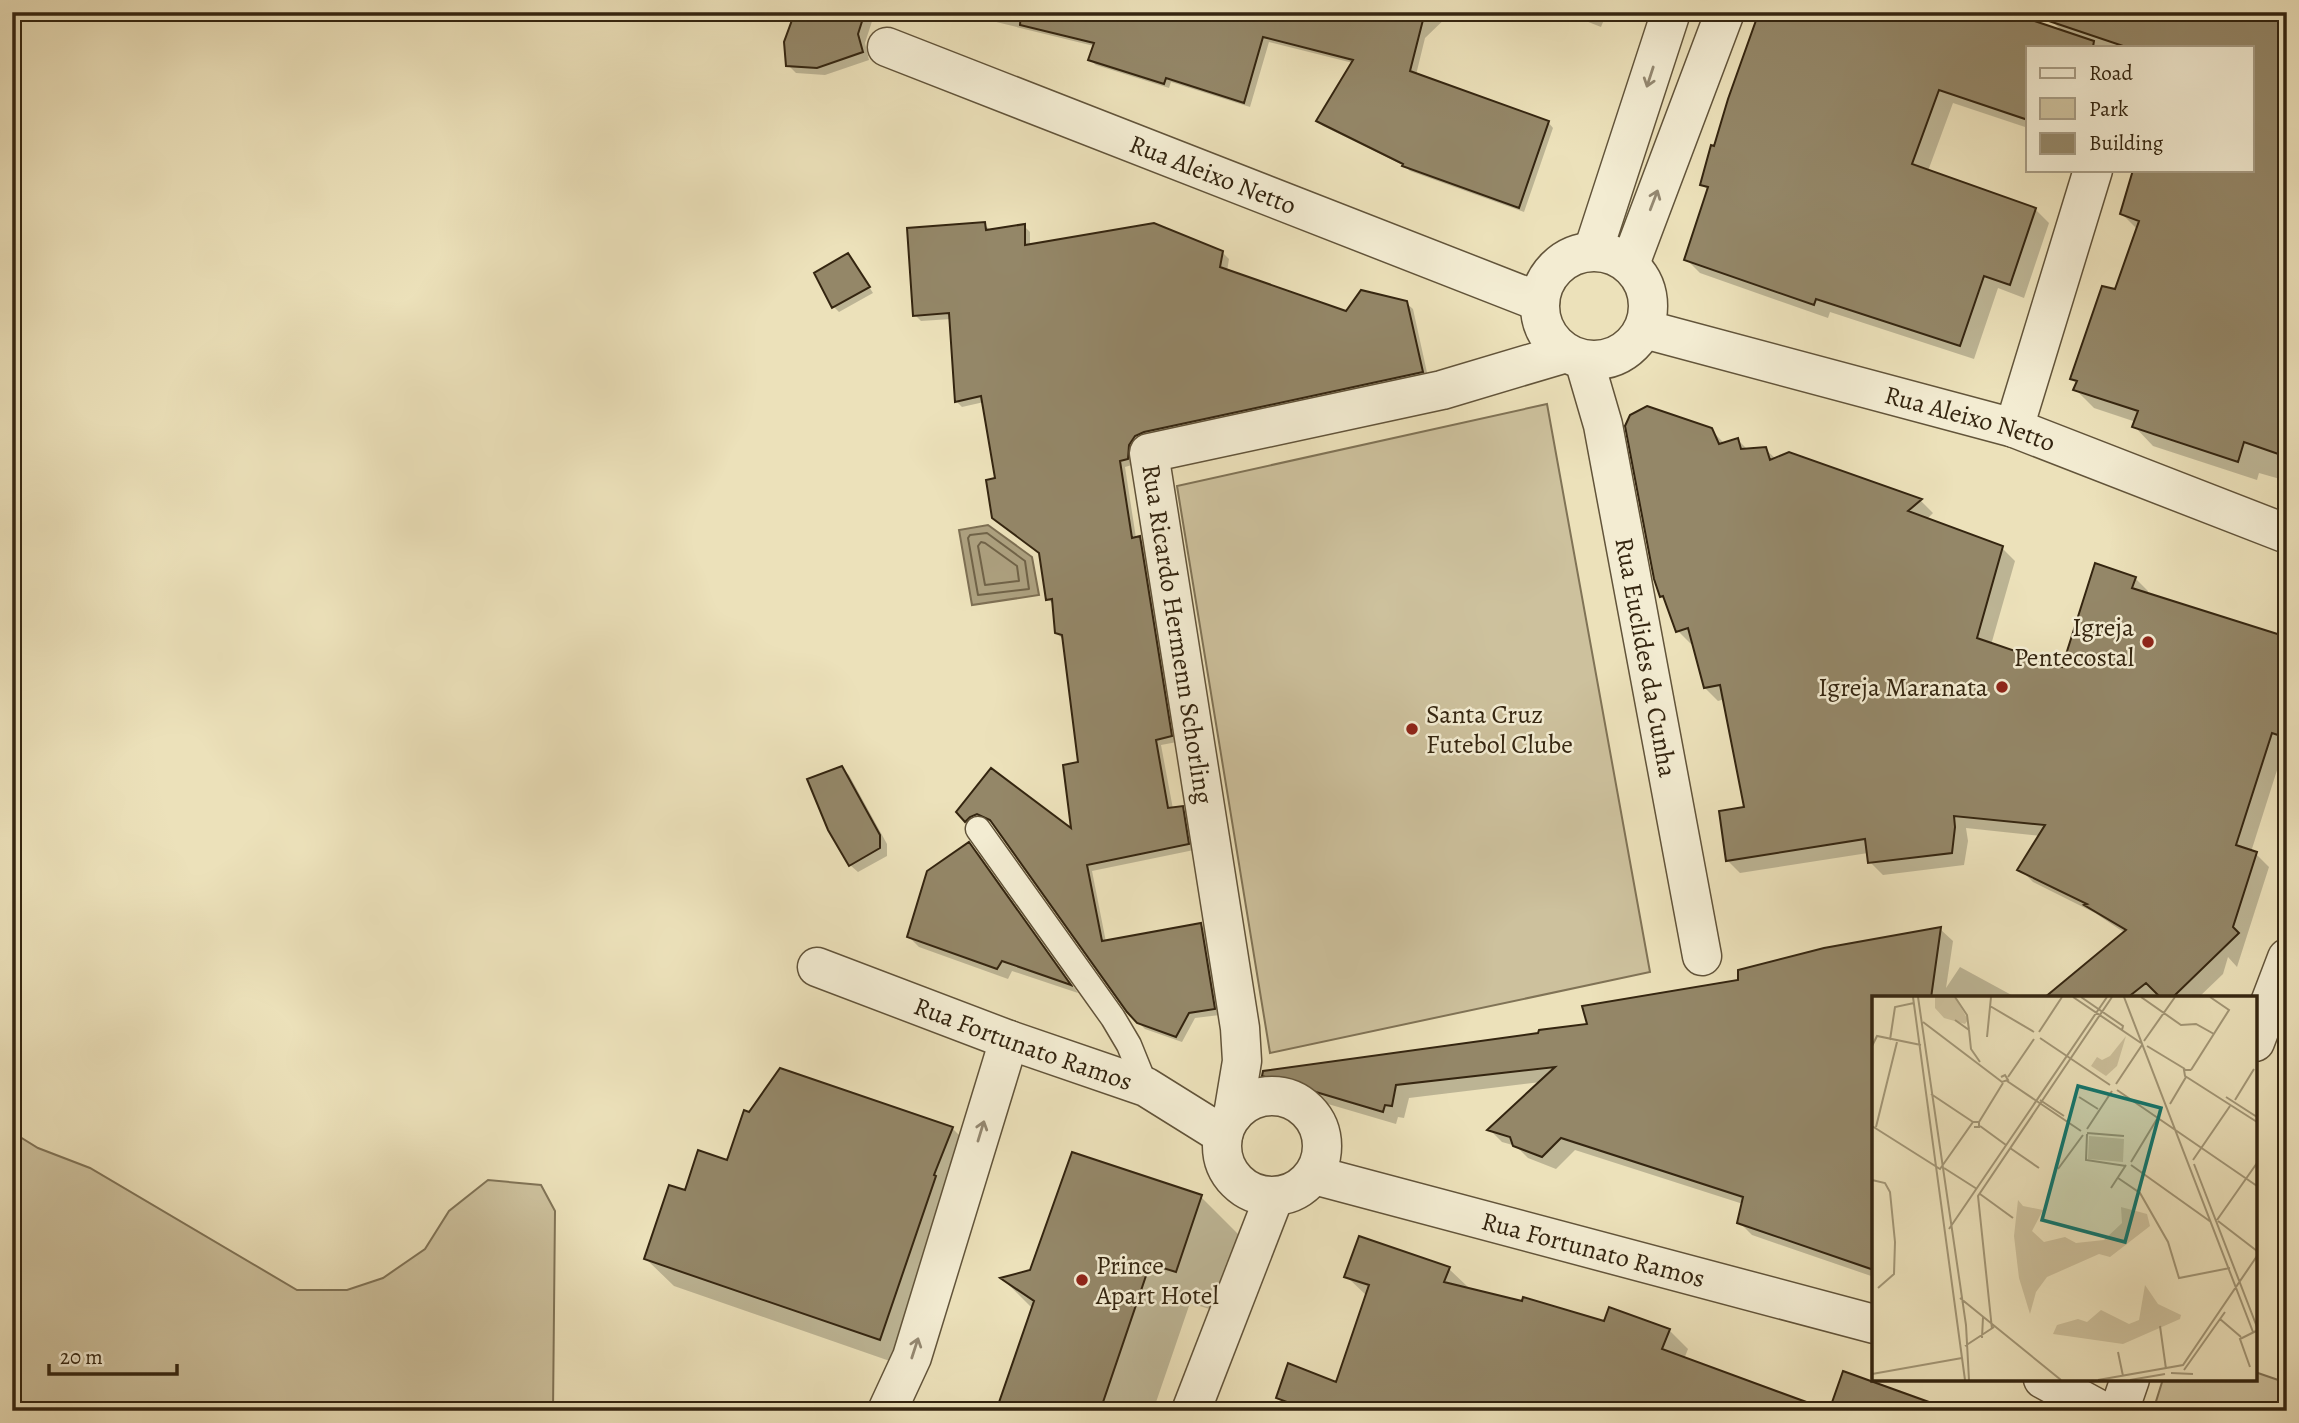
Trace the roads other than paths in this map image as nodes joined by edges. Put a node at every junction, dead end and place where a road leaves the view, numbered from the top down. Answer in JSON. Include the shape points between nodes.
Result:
{"nodes":[{"id":1,"x":1671,"y":12,"type":"edge"},
{"id":2,"x":1725,"y":12,"type":"edge"},
{"id":3,"x":887,"y":47,"type":"dead end"},
{"id":4,"x":2092,"y":172,"type":"edge"},
{"id":5,"x":1593,"y":251,"type":"junction"},
{"id":6,"x":1630,"y":264,"type":"junction"},
{"id":7,"x":1540,"y":302,"type":"junction"},
{"id":8,"x":1644,"y":330,"type":"junction"},
{"id":9,"x":1575,"y":357,"type":"junction"},
{"id":10,"x":2014,"y":428,"type":"junction"},
{"id":11,"x":2287,"y":534,"type":"edge"},
{"id":12,"x":978,"y":829,"type":"dead end"},
{"id":13,"x":1702,"y":956,"type":"dead end"},
{"id":14,"x":2287,"y":958,"type":"edge"},
{"id":15,"x":817,"y":967,"type":"dead end"},
{"id":16,"x":2257,"y":1037,"type":"edge"},
{"id":17,"x":1009,"y":1040,"type":"junction"},
{"id":18,"x":1146,"y":1087,"type":"junction"},
{"id":19,"x":1228,"y":1125,"type":"junction"},
{"id":20,"x":1314,"y":1175,"type":"junction"},
{"id":21,"x":1274,"y":1196,"type":"junction"},
{"id":22,"x":1872,"y":1323,"type":"edge"},
{"id":23,"x":2047,"y":1381,"type":"edge"},
{"id":24,"x":2129,"y":1381,"type":"edge"},
{"id":25,"x":887,"y":1411,"type":"edge"},
{"id":26,"x":1191,"y":1411,"type":"edge"},
{"id":27,"x":2102,"y":1411,"type":"edge"},
{"id":28,"x":2119,"y":1411,"type":"edge"}],
"edges":[{"from":1,"to":5,"type":"street","one_way":true},
{"from":6,"to":2,"type":"street","one_way":true},
{"from":3,"to":7,"type":"street","name":"Rua Aleixo Netto"},
{"from":4,"to":10,"type":"street"},
{"from":5,"to":6,"type":"street","via":[[1613,254]]},
{"from":5,"to":7,"type":"street","via":[[1556,265]]},
{"from":6,"to":8,"type":"street","via":[[1644,283],[1649,307]]},
{"from":7,"to":9,"type":"street","via":[[1542,322],[1551,340]]},
{"from":8,"to":9,"type":"street","via":[[1619,355],[1603,360]]},
{"from":8,"to":10,"type":"street","name":"Rua Aleixo Netto"},
{"from":9,"to":13,"type":"street","name":"Rua Euclides da Cunha","via":[[1603,425]]},
{"from":9,"to":19,"type":"street","name":"Rua Ricardo Hermenn Schorling","via":[[1149,453],[1240,1028],[1242,1061]]},
{"from":10,"to":11,"type":"street","name":"Rua Aleixo Netto"},
{"from":12,"to":18,"type":"lane","via":[[1113,1018]]},
{"from":14,"to":16,"type":"street"},
{"from":15,"to":17,"type":"street","name":"Rua Fortunato Ramos"},
{"from":17,"to":18,"type":"street","name":"Rua Fortunato Ramos"},
{"from":25,"to":17,"type":"street","one_way":true,"via":[[912,1357]]},
{"from":18,"to":19,"type":"street","name":"Rua Fortunato Ramos"},
{"from":19,"to":20,"type":"street","via":[[1249,1100],[1271,1095],[1293,1099],[1310,1113],[1321,1132],[1322,1155]]},
{"from":19,"to":21,"type":"street","via":[[1223,1153],[1229,1171],[1256,1194]]},
{"from":20,"to":21,"type":"street","via":[[1296,1191]]},
{"from":20,"to":22,"type":"street","name":"Rua Fortunato Ramos"},
{"from":21,"to":26,"type":"street"},
{"from":23,"to":27,"type":"street"},
{"from":24,"to":28,"type":"street"}]}
